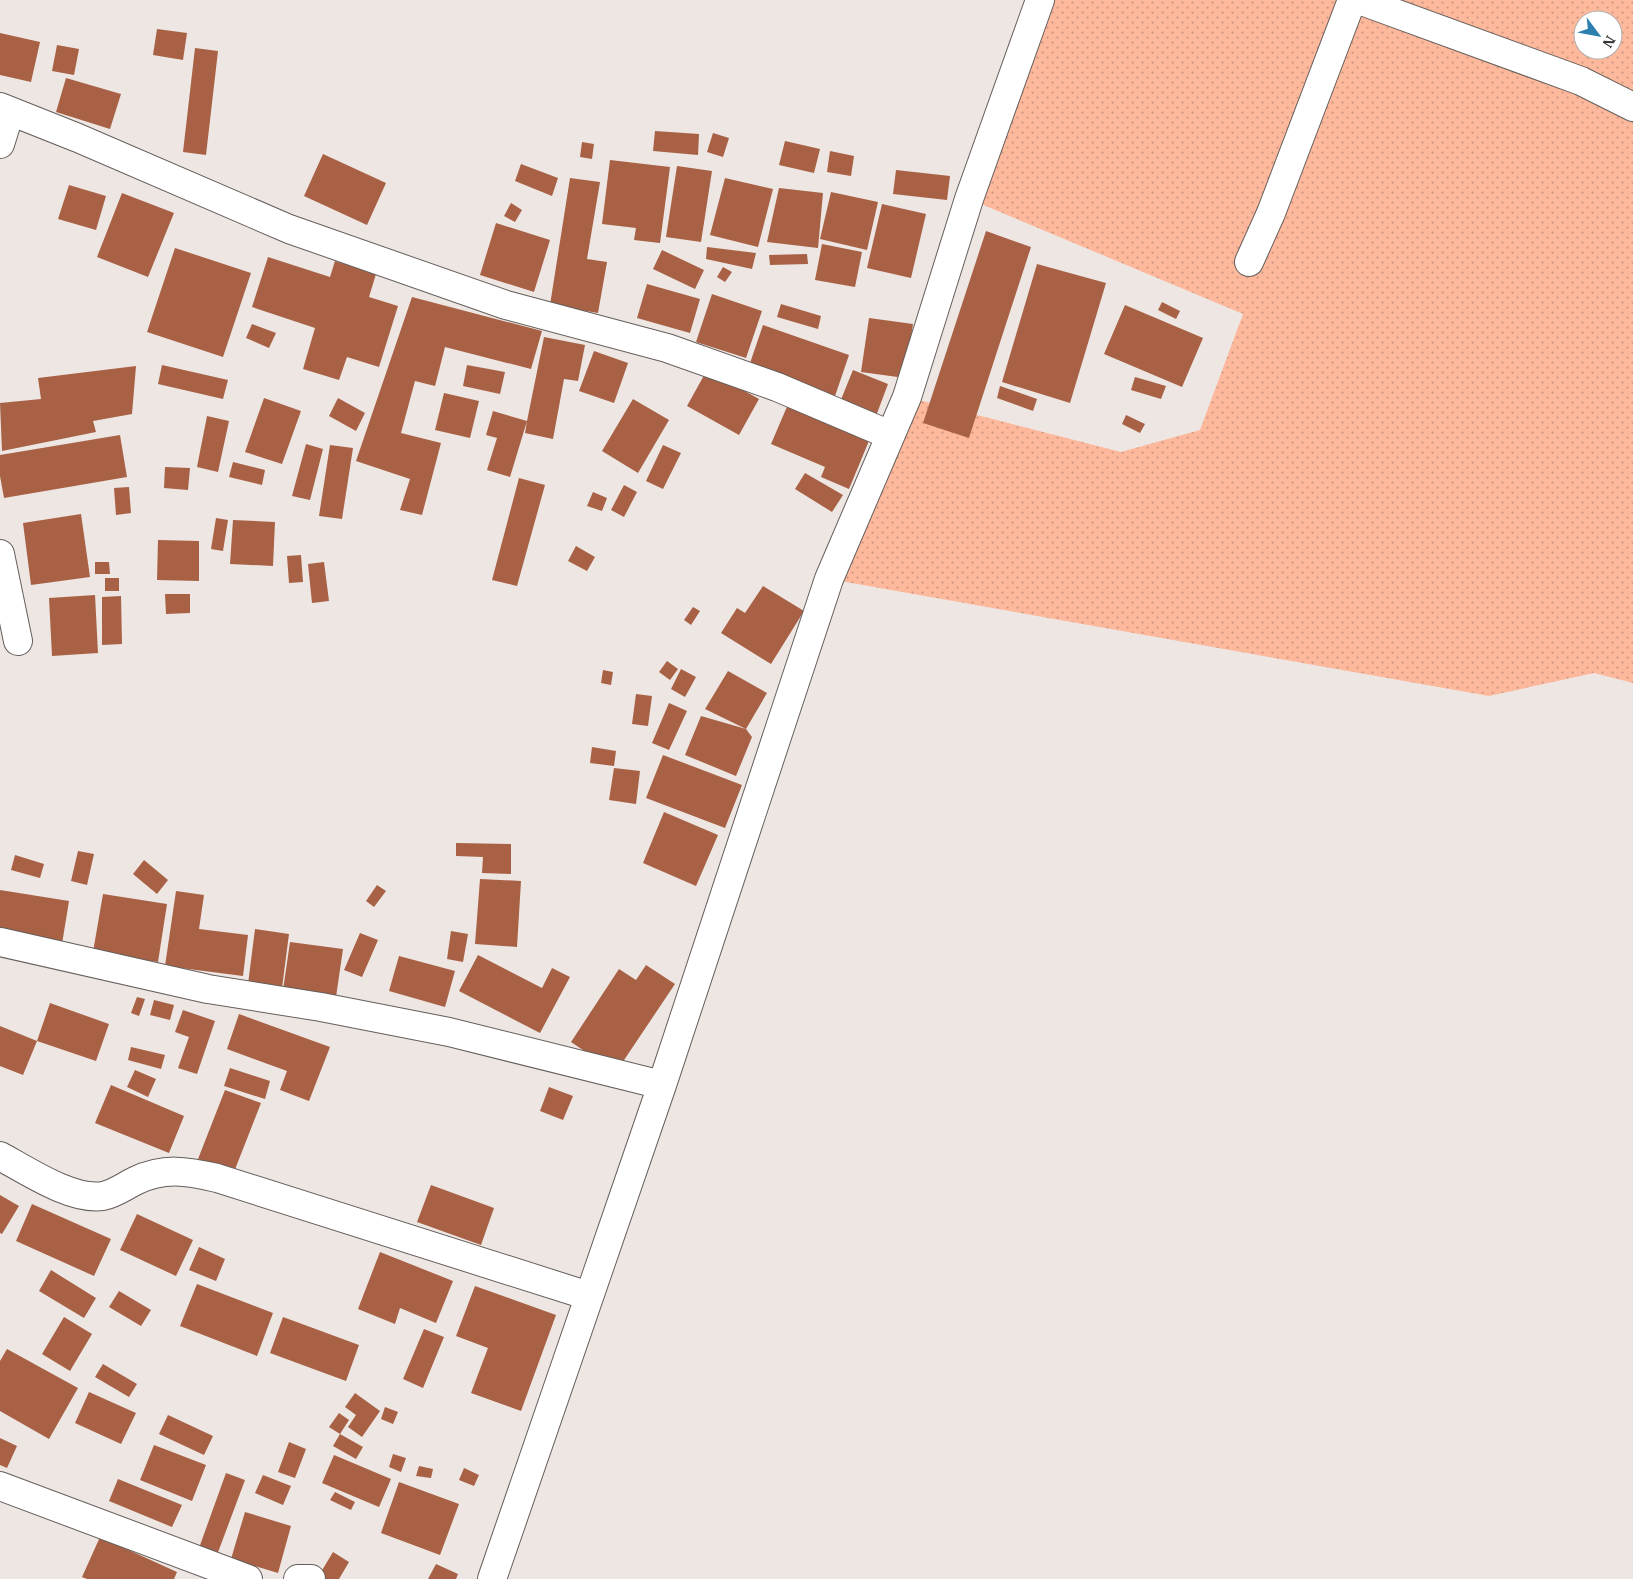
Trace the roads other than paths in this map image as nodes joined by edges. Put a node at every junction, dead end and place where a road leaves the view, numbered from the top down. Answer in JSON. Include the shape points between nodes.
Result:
{"nodes":[{"id":1,"x":1040,"y":0,"type":"edge"},
{"id":2,"x":1352,"y":0,"type":"edge"},
{"id":3,"x":1359,"y":0,"type":"edge"},
{"id":4,"x":1633,"y":107,"type":"edge"},
{"id":5,"x":5,"y":109,"type":"edge"},
{"id":6,"x":0,"y":144,"type":"edge"},
{"id":7,"x":1250,"y":262,"type":"dead end"},
{"id":8,"x":890,"y":435,"type":"junction"},
{"id":9,"x":0,"y":554,"type":"edge"},
{"id":10,"x":18,"y":641,"type":"dead end"},
{"id":11,"x":0,"y":942,"type":"edge"},
{"id":12,"x":662,"y":1085,"type":"junction"},
{"id":13,"x":0,"y":1156,"type":"edge"},
{"id":14,"x":590,"y":1296,"type":"junction"},
{"id":15,"x":0,"y":1486,"type":"edge"},
{"id":16,"x":248,"y":1579,"type":"edge"},
{"id":17,"x":298,"y":1579,"type":"edge"},
{"id":18,"x":311,"y":1579,"type":"edge"},
{"id":19,"x":492,"y":1579,"type":"edge"}],
"edges":[{"from":1,"to":8,"type":"street","via":[[969,199],[906,397]]},
{"from":2,"to":7,"type":"street","via":[[1272,213]]},
{"from":3,"to":4,"type":"street","via":[[1581,81]]},
{"from":5,"to":6,"type":"street"},
{"from":5,"to":8,"type":"street","via":[[289,229],[506,305],[667,348],[777,387]]},
{"from":8,"to":12,"type":"street","via":[[829,579]]},
{"from":9,"to":10,"type":"street"},
{"from":11,"to":12,"type":"street","via":[[208,989],[449,1032]]},
{"from":12,"to":14,"type":"street"},
{"from":13,"to":14,"type":"street","via":[[34,1175],[88,1195],[103,1196],[153,1173],[189,1171]]},
{"from":14,"to":19,"type":"street"},
{"from":15,"to":16,"type":"street"},
{"from":17,"to":18,"type":"street"}]}
